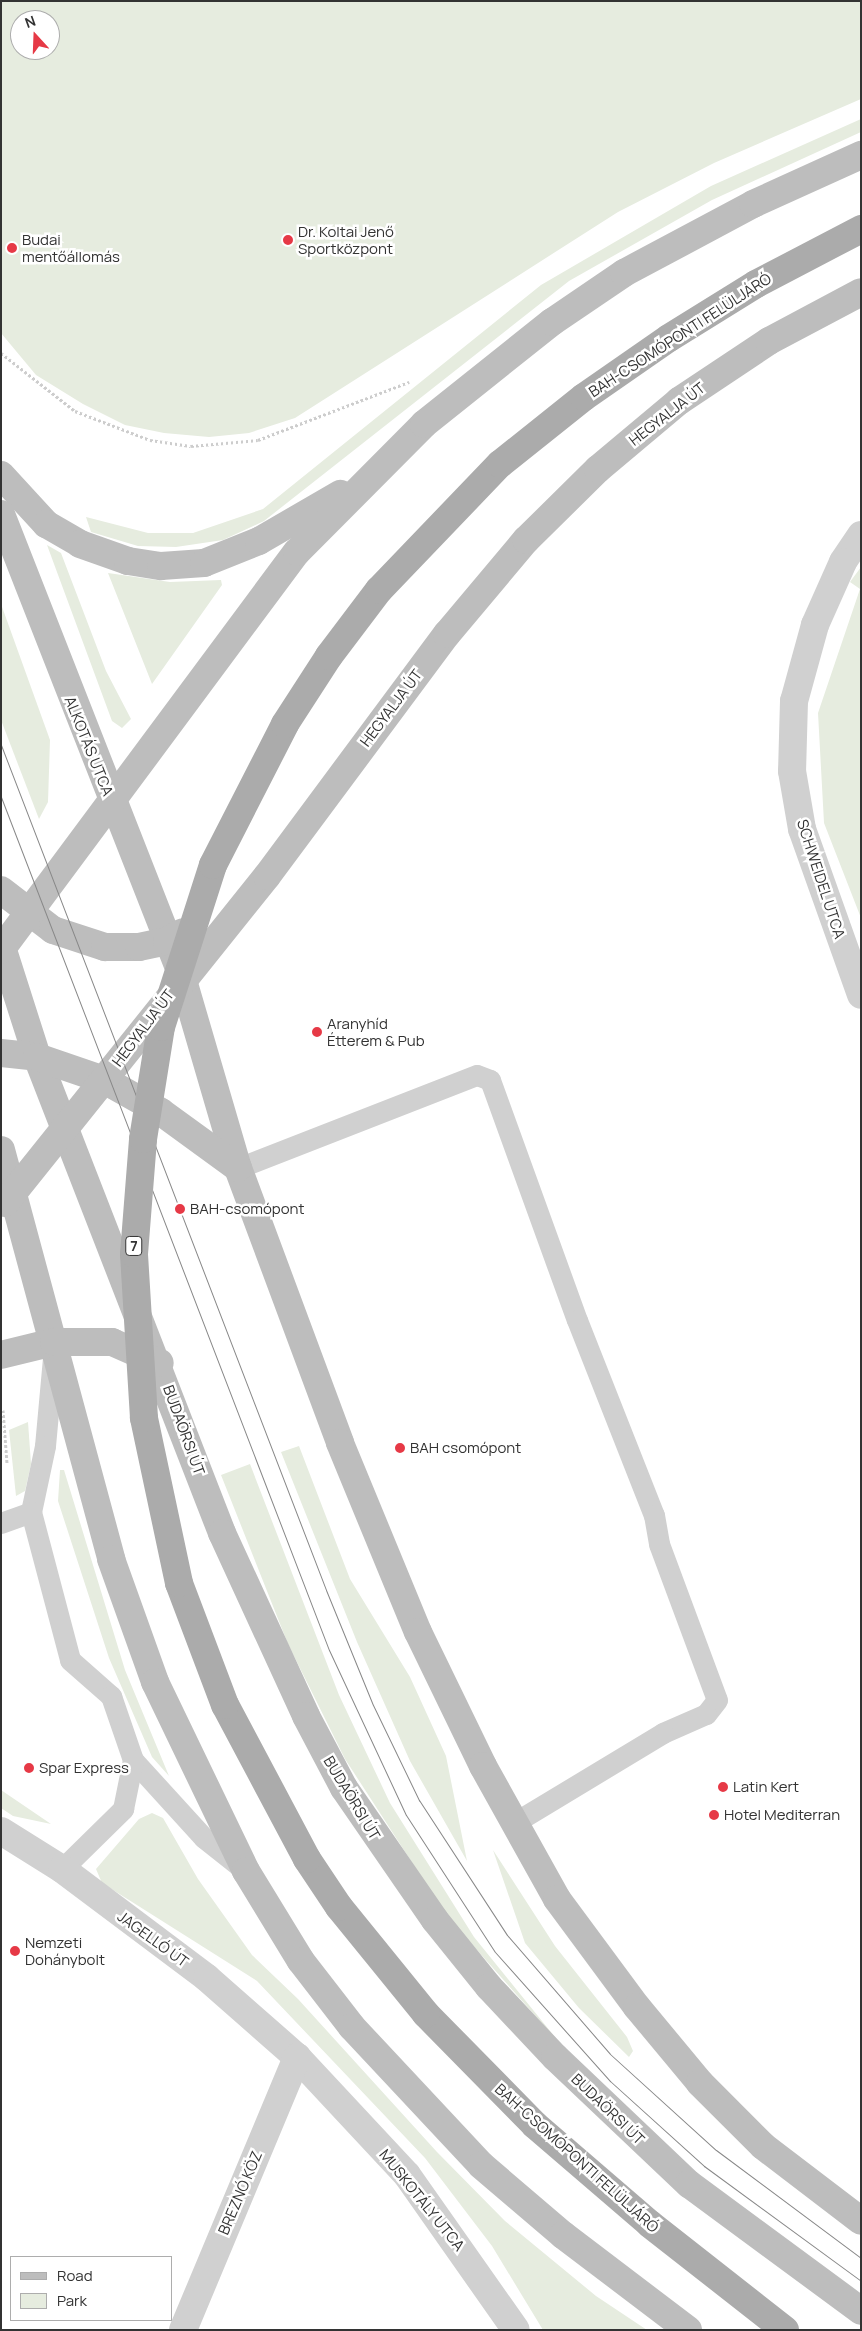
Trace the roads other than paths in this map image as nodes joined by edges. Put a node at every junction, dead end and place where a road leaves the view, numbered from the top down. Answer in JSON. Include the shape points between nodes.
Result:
{"nodes":[{"id":1,"x":861,"y":155,"type":"edge"},
{"id":2,"x":861,"y":229,"type":"edge"},
{"id":3,"x":861,"y":292,"type":"edge"},
{"id":4,"x":1,"y":475,"type":"edge"},
{"id":5,"x":367,"y":478,"type":"junction"},
{"id":6,"x":1,"y":514,"type":"edge"},
{"id":7,"x":861,"y":535,"type":"edge"},
{"id":8,"x":112,"y":804,"type":"junction"},
{"id":9,"x":267,"y":876,"type":"junction"},
{"id":10,"x":1,"y":890,"type":"edge"},
{"id":11,"x":30,"y":916,"type":"junction"},
{"id":12,"x":167,"y":941,"type":"junction"},
{"id":13,"x":2,"y":948,"type":"edge"},
{"id":14,"x":182,"y":977,"type":"junction"},
{"id":15,"x":861,"y":995,"type":"edge"},
{"id":16,"x":1,"y":1053,"type":"edge"},
{"id":17,"x":37,"y":1056,"type":"junction"},
{"id":18,"x":104,"y":1080,"type":"junction"},
{"id":19,"x":64,"y":1128,"type":"junction"},
{"id":20,"x":1,"y":1150,"type":"edge"},
{"id":21,"x":238,"y":1168,"type":"junction"},
{"id":22,"x":7,"y":1199,"type":"edge"},
{"id":23,"x":54,"y":1342,"type":"junction"},
{"id":24,"x":1,"y":1355,"type":"edge"},
{"id":25,"x":160,"y":1363,"type":"junction"},
{"id":26,"x":31,"y":1512,"type":"junction"},
{"id":27,"x":1,"y":1524,"type":"edge"},
{"id":28,"x":133,"y":1760,"type":"junction"},
{"id":29,"x":512,"y":1824,"type":"junction"},
{"id":30,"x":1,"y":1831,"type":"edge"},
{"id":31,"x":62,"y":1869,"type":"junction"},
{"id":32,"x":246,"y":1871,"type":"junction"},
{"id":33,"x":297,"y":2057,"type":"junction"},
{"id":34,"x":861,"y":2221,"type":"edge"},
{"id":35,"x":861,"y":2311,"type":"edge"},
{"id":36,"x":182,"y":2330,"type":"edge"},
{"id":37,"x":516,"y":2330,"type":"edge"},
{"id":38,"x":688,"y":2330,"type":"edge"},
{"id":39,"x":785,"y":2330,"type":"edge"}],
"edges":[{"from":1,"to":5,"type":"main road","via":[[753,204],[624,273],[484,375]]},
{"from":2,"to":39,"type":"main road","name":"BAH-CSOMÓPONTI FELÜLJÁRÓ","number":"7","bridge":true,"via":[[756,284],[669,338],[584,397],[500,464],[379,590],[329,656],[275,741],[210,874],[161,1027],[143,1139],[134,1254],[144,1418],[179,1583],[225,1705],[307,1859],[339,1907],[426,2014],[528,2119],[650,2224]]},
{"from":3,"to":9,"type":"main road","name":"HEGYALJA ÚT","via":[[770,341],[679,401],[591,476],[526,540],[447,634]]},
{"from":4,"to":5,"type":"main road","via":[[46,524],[80,544],[128,561],[161,566],[204,563],[259,541]]},
{"from":5,"to":8,"type":"main road","via":[[297,552],[240,624]]},
{"from":6,"to":8,"type":"main road","name":"ALKOTÁS UTCA"},
{"from":7,"to":15,"type":"street","name":"SCHWEIDEL UTCA","via":[[843,562],[815,625],[794,701],[792,771],[802,830]]},
{"from":8,"to":11,"type":"main road"},
{"from":8,"to":12,"type":"main road","name":"ALKOTÁS UTCA"},
{"from":9,"to":12,"type":"main road"},
{"from":9,"to":14,"type":"main road","name":"HEGYALJA ÚT"},
{"from":10,"to":11,"type":"main road"},
{"from":11,"to":12,"type":"main road","via":[[78,941],[105,948]]},
{"from":11,"to":13,"type":"main road"},
{"from":12,"to":14,"type":"main road","name":"ALKOTÁS UTCA"},
{"from":13,"to":17,"type":"main road"},
{"from":14,"to":18,"type":"main road","name":"HEGYALJA ÚT"},
{"from":14,"to":21,"type":"main road"},
{"from":16,"to":17,"type":"main road"},
{"from":17,"to":18,"type":"main road"},
{"from":17,"to":19,"type":"main road"},
{"from":18,"to":19,"type":"main road","name":"HEGYALJA ÚT"},
{"from":18,"to":21,"type":"main road","via":[[162,1112]]},
{"from":19,"to":22,"type":"main road","name":"HEGYALJA ÚT"},
{"from":19,"to":25,"type":"main road","name":"BUDAÖRSI ÚT"},
{"from":20,"to":22,"type":"main road"},
{"from":21,"to":29,"type":"main road","via":[[340,1443],[403,1596]]},
{"from":21,"to":29,"type":"lane","via":[[350,1120],[477,1075],[490,1080],[576,1320],[654,1515],[659,1544],[717,1700],[706,1714],[663,1733]]},
{"from":22,"to":23,"type":"main road"},
{"from":23,"to":24,"type":"main road"},
{"from":23,"to":25,"type":"main road","via":[[112,1342]]},
{"from":23,"to":26,"type":"lane","via":[[45,1446]]},
{"from":23,"to":32,"type":"main road","via":[[111,1559],[152,1673]]},
{"from":25,"to":35,"type":"main road","name":"BUDAÖRSI ÚT","via":[[222,1533],[274,1649],[344,1788],[388,1858],[488,1987],[617,2120],[689,2184]]},
{"from":26,"to":27,"type":"lane"},
{"from":26,"to":28,"type":"lane","via":[[70,1660],[111,1696]]},
{"from":28,"to":31,"type":"lane","via":[[123,1809]]},
{"from":28,"to":32,"type":"lane","via":[[204,1838]]},
{"from":29,"to":34,"type":"main road","via":[[596,1954],[700,2083],[763,2146]]},
{"from":30,"to":31,"type":"street","name":"JAGELLÓ ÚT"},
{"from":31,"to":33,"type":"street","name":"JAGELLÓ ÚT","via":[[207,1978]]},
{"from":32,"to":38,"type":"main road","via":[[301,1960],[352,2027],[481,2165],[563,2235]]},
{"from":33,"to":36,"type":"street","name":"BREZNÓ KÖZ"},
{"from":33,"to":37,"type":"street","name":"MUSKOTÁLY UTCA","via":[[407,2175]]}]}
